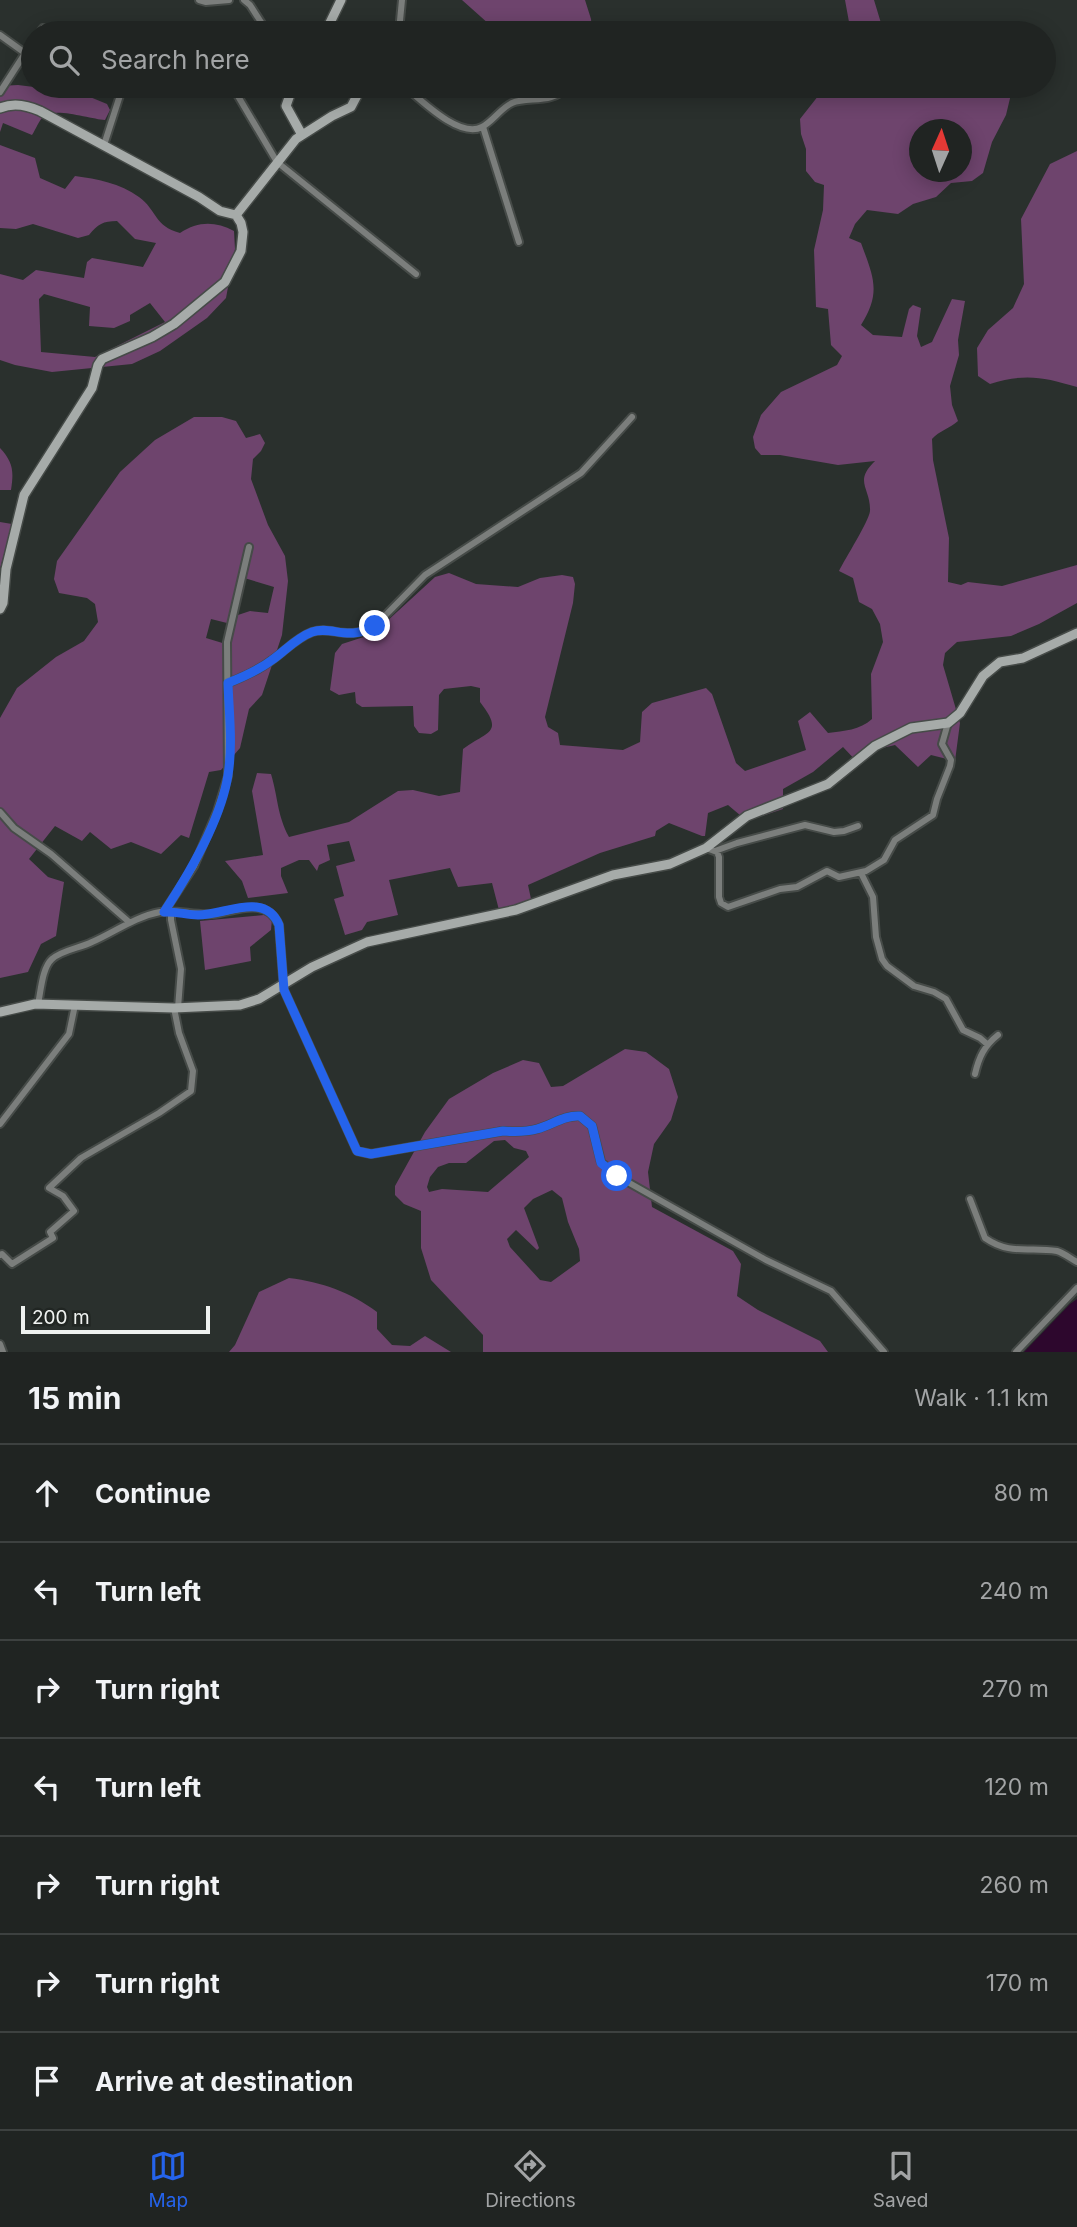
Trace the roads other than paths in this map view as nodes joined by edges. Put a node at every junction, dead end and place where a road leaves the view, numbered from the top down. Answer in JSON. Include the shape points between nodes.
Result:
{"nodes":[{"id":1,"x":199,"y":0,"type":"edge"},
{"id":2,"x":229,"y":0,"type":"edge"},
{"id":3,"x":244,"y":0,"type":"edge"},
{"id":4,"x":341,"y":0,"type":"edge"},
{"id":5,"x":402,"y":0,"type":"edge"},
{"id":6,"x":260,"y":21,"type":"edge"},
{"id":7,"x":331,"y":21,"type":"edge"},
{"id":8,"x":399,"y":21,"type":"edge"},
{"id":9,"x":0,"y":35,"type":"edge"},
{"id":10,"x":21,"y":49,"type":"edge"},
{"id":11,"x":21,"y":58,"type":"edge"},
{"id":12,"x":0,"y":92,"type":"edge"},
{"id":13,"x":119,"y":98,"type":"edge"},
{"id":14,"x":239,"y":98,"type":"edge"},
{"id":15,"x":289,"y":98,"type":"edge"},
{"id":16,"x":356,"y":98,"type":"edge"},
{"id":17,"x":419,"y":98,"type":"edge"},
{"id":18,"x":544,"y":98,"type":"edge"},
{"id":19,"x":0,"y":108,"type":"edge"},
{"id":20,"x":483,"y":127,"type":"junction"},
{"id":21,"x":302,"y":135,"type":"junction"},
{"id":22,"x":104,"y":145,"type":"junction"},
{"id":23,"x":277,"y":162,"type":"junction"},
{"id":24,"x":236,"y":215,"type":"junction"},
{"id":25,"x":519,"y":242,"type":"dead end"},
{"id":26,"x":416,"y":274,"type":"dead end"},
{"id":27,"x":632,"y":416,"type":"dead end"},
{"id":28,"x":249,"y":547,"type":"dead end"},
{"id":29,"x":0,"y":609,"type":"edge"},
{"id":30,"x":1077,"y":633,"type":"edge"},
{"id":31,"x":228,"y":683,"type":"junction"},
{"id":32,"x":948,"y":723,"type":"junction"},
{"id":33,"x":0,"y":812,"type":"edge"},
{"id":34,"x":858,"y":826,"type":"dead end"},
{"id":35,"x":711,"y":849,"type":"junction"},
{"id":36,"x":861,"y":873,"type":"junction"},
{"id":37,"x":168,"y":911,"type":"junction"},
{"id":38,"x":129,"y":922,"type":"junction"},
{"id":39,"x":285,"y":983,"type":"junction"},
{"id":40,"x":38,"y":1004,"type":"junction"},
{"id":41,"x":75,"y":1005,"type":"junction"},
{"id":42,"x":176,"y":1008,"type":"junction"},
{"id":43,"x":0,"y":1012,"type":"edge"},
{"id":44,"x":998,"y":1035,"type":"dead end"},
{"id":45,"x":987,"y":1044,"type":"junction"},
{"id":46,"x":975,"y":1074,"type":"dead end"},
{"id":47,"x":0,"y":1124,"type":"edge"},
{"id":48,"x":970,"y":1199,"type":"dead end"},
{"id":49,"x":0,"y":1255,"type":"edge"},
{"id":50,"x":1077,"y":1262,"type":"edge"},
{"id":51,"x":1077,"y":1288,"type":"edge"},
{"id":52,"x":0,"y":1344,"type":"edge"},
{"id":53,"x":3,"y":1352,"type":"edge"},
{"id":54,"x":884,"y":1352,"type":"edge"},
{"id":55,"x":1016,"y":1352,"type":"edge"}],
"edges":[{"from":1,"to":2,"type":"street"},
{"from":3,"to":6,"type":"street"},
{"from":4,"to":7,"type":"street"},
{"from":5,"to":8,"type":"street"},
{"from":9,"to":10,"type":"street"},
{"from":11,"to":12,"type":"street"},
{"from":13,"to":22,"type":"street"},
{"from":14,"to":23,"type":"street"},
{"from":15,"to":21,"type":"street","via":[[286,106]]},
{"from":16,"to":21,"type":"street","via":[[351,107]]},
{"from":17,"to":20,"type":"street","via":[[446,120],[471,129]]},
{"from":18,"to":20,"type":"street","via":[[511,103]]},
{"from":19,"to":22,"type":"street","via":[[30,106]]},
{"from":20,"to":25,"type":"street"},
{"from":21,"to":23,"type":"street"},
{"from":22,"to":24,"type":"street","via":[[220,211]]},
{"from":23,"to":24,"type":"street"},
{"from":23,"to":26,"type":"street"},
{"from":24,"to":29,"type":"street","via":[[243,232],[242,251],[225,282],[174,324],[98,365],[92,388],[24,495]]},
{"from":27,"to":31,"type":"street","via":[[581,473],[425,575],[375,626],[349,635],[318,630]]},
{"from":28,"to":31,"type":"street","via":[[227,642]]},
{"from":30,"to":32,"type":"street","via":[[1023,658],[1000,662],[983,676],[960,713]]},
{"from":31,"to":37,"type":"street","via":[[230,763],[225,790],[194,866]]},
{"from":32,"to":35,"type":"street","via":[[911,727],[876,746],[828,783],[747,816]]},
{"from":32,"to":36,"type":"street","via":[[942,744],[951,760],[933,815],[895,840],[884,860]]},
{"from":33,"to":38,"type":"street"},
{"from":34,"to":35,"type":"street","via":[[834,832],[805,825]]},
{"from":35,"to":36,"type":"street","via":[[719,857],[719,897],[728,907],[789,890],[827,871],[839,877]]},
{"from":35,"to":39,"type":"street","via":[[670,864],[612,875],[516,910],[367,942]]},
{"from":36,"to":45,"type":"street","via":[[873,897],[876,937],[887,967],[914,986],[946,999],[963,1030]]},
{"from":37,"to":38,"type":"street"},
{"from":37,"to":39,"type":"street","via":[[196,915],[249,906],[267,910],[279,925]]},
{"from":37,"to":42,"type":"street","via":[[181,969]]},
{"from":38,"to":40,"type":"street","via":[[49,962]]},
{"from":39,"to":42,"type":"street","via":[[240,1005]]},
{"from":39,"to":54,"type":"street","via":[[284,990],[357,1151],[371,1154],[537,1129],[580,1116],[592,1126],[603,1166],[766,1260],[831,1291]]},
{"from":40,"to":41,"type":"street"},
{"from":40,"to":43,"type":"street"},
{"from":41,"to":42,"type":"street"},
{"from":41,"to":47,"type":"street","via":[[69,1034]]},
{"from":42,"to":49,"type":"street","via":[[178,1033],[193,1071],[191,1091],[81,1158],[49,1188],[63,1196],[74,1211],[50,1232],[53,1238],[12,1264]]},
{"from":44,"to":45,"type":"street"},
{"from":45,"to":46,"type":"street"},
{"from":48,"to":50,"type":"street","via":[[990,1242],[1018,1251],[1059,1251]]},
{"from":51,"to":55,"type":"street"},
{"from":52,"to":53,"type":"street"}]}
